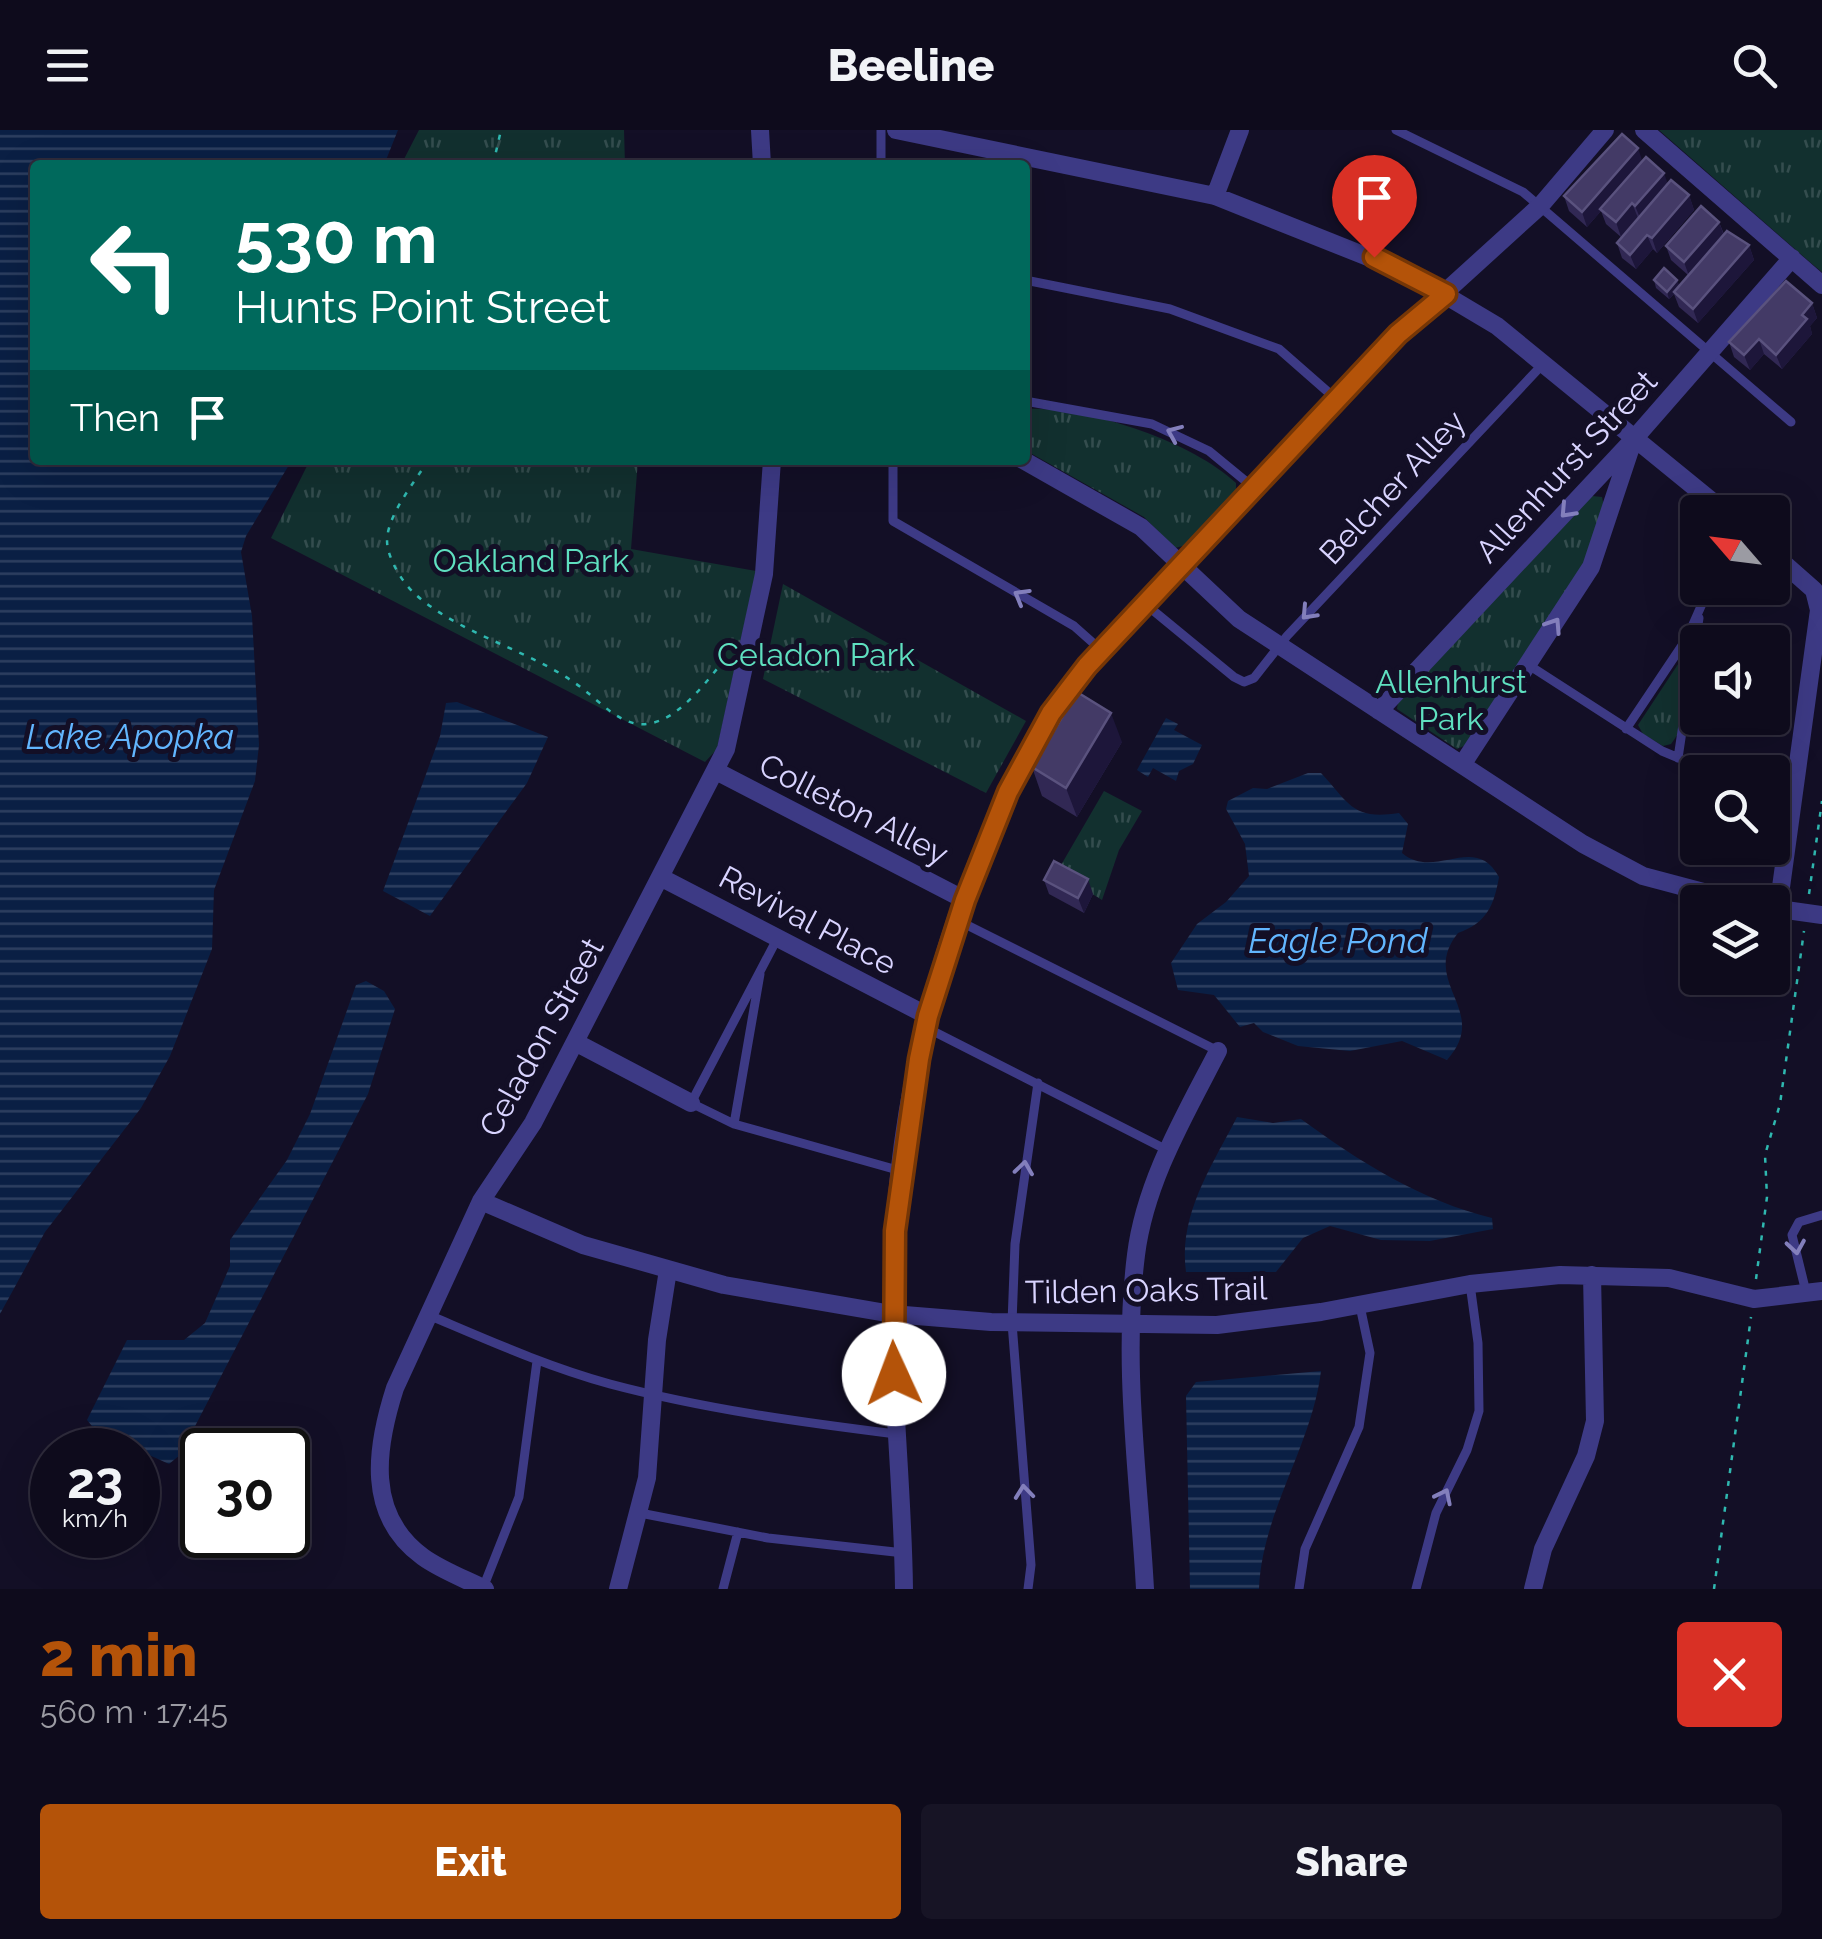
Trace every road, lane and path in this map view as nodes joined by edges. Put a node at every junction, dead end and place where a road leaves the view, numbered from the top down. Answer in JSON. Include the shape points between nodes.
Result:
{"nodes":[{"id":1,"x":501,"y":130,"type":"edge"},
{"id":2,"x":760,"y":130,"type":"edge"},
{"id":3,"x":880,"y":130,"type":"edge"},
{"id":4,"x":896,"y":130,"type":"edge"},
{"id":5,"x":1240,"y":130,"type":"edge"},
{"id":6,"x":1396,"y":130,"type":"edge"},
{"id":7,"x":1604,"y":130,"type":"edge"},
{"id":8,"x":1644,"y":130,"type":"edge"},
{"id":9,"x":494,"y":160,"type":"edge"},
{"id":10,"x":762,"y":160,"type":"edge"},
{"id":11,"x":881,"y":160,"type":"edge"},
{"id":12,"x":1215,"y":196,"type":"junction"},
{"id":13,"x":1541,"y":206,"type":"junction"},
{"id":14,"x":1792,"y":258,"type":"junction"},
{"id":15,"x":1030,"y":281,"type":"edge"},
{"id":16,"x":1822,"y":285,"type":"edge"},
{"id":17,"x":1446,"y":294,"type":"junction"},
{"id":18,"x":1710,"y":352,"type":"junction"},
{"id":19,"x":1543,"y":364,"type":"junction"},
{"id":20,"x":1336,"y":400,"type":"junction"},
{"id":21,"x":1030,"y":401,"type":"edge"},
{"id":22,"x":1791,"y":422,"type":"dead end"},
{"id":23,"x":1634,"y":440,"type":"junction"},
{"id":24,"x":1030,"y":464,"type":"edge"},
{"id":25,"x":425,"y":465,"type":"edge"},
{"id":26,"x":772,"y":465,"type":"edge"},
{"id":27,"x":893,"y":465,"type":"edge"},
{"id":28,"x":1254,"y":488,"type":"junction"},
{"id":29,"x":1704,"y":495,"type":"edge"},
{"id":30,"x":1181,"y":564,"type":"junction"},
{"id":31,"x":1790,"y":569,"type":"edge"},
{"id":32,"x":1144,"y":602,"type":"junction"},
{"id":33,"x":1703,"y":605,"type":"edge"},
{"id":34,"x":1700,"y":612,"type":"junction"},
{"id":35,"x":1279,"y":646,"type":"junction"},
{"id":36,"x":1102,"y":650,"type":"junction"},
{"id":37,"x":729,"y":654,"type":"dead end"},
{"id":38,"x":1528,"y":664,"type":"junction"},
{"id":39,"x":1379,"y":711,"type":"junction"},
{"id":40,"x":1626,"y":729,"type":"junction"},
{"id":41,"x":1678,"y":758,"type":"joint"},
{"id":42,"x":1462,"y":765,"type":"junction"},
{"id":43,"x":716,"y":772,"type":"junction"},
{"id":44,"x":1790,"y":789,"type":"edge"},
{"id":45,"x":1794,"y":790,"type":"junction"},
{"id":46,"x":1822,"y":801,"type":"edge"},
{"id":47,"x":660,"y":877,"type":"junction"},
{"id":48,"x":1779,"y":885,"type":"edge"},
{"id":49,"x":1680,"y":886,"type":"edge"},
{"id":50,"x":965,"y":900,"type":"junction"},
{"id":51,"x":1814,"y":914,"type":"edge"},
{"id":52,"x":959,"y":922,"type":"junction"},
{"id":53,"x":777,"y":938,"type":"junction"},
{"id":54,"x":760,"y":971,"type":"junction"},
{"id":55,"x":927,"y":1022,"type":"junction"},
{"id":56,"x":574,"y":1042,"type":"junction"},
{"id":57,"x":1218,"y":1051,"type":"joint"},
{"id":58,"x":1038,"y":1084,"type":"junction"},
{"id":59,"x":691,"y":1102,"type":"junction"},
{"id":60,"x":734,"y":1124,"type":"junction"},
{"id":61,"x":1168,"y":1150,"type":"junction"},
{"id":62,"x":901,"y":1171,"type":"junction"},
{"id":63,"x":482,"y":1201,"type":"junction"},
{"id":64,"x":1822,"y":1216,"type":"edge"},
{"id":65,"x":668,"y":1270,"type":"junction"},
{"id":66,"x":1592,"y":1275,"type":"junction"},
{"id":67,"x":1470,"y":1284,"type":"junction"},
{"id":68,"x":1815,"y":1294,"type":"edge"},
{"id":69,"x":1754,"y":1299,"type":"junction"},
{"id":70,"x":1360,"y":1305,"type":"junction"},
{"id":71,"x":892,"y":1314,"type":"junction"},
{"id":72,"x":432,"y":1316,"type":"junction"},
{"id":73,"x":1012,"y":1322,"type":"junction"},
{"id":74,"x":1134,"y":1325,"type":"junction"},
{"id":75,"x":537,"y":1360,"type":"junction"},
{"id":76,"x":653,"y":1394,"type":"junction"},
{"id":77,"x":896,"y":1434,"type":"junction"},
{"id":78,"x":640,"y":1513,"type":"junction"},
{"id":79,"x":738,"y":1532,"type":"junction"},
{"id":80,"x":904,"y":1553,"type":"junction"},
{"id":81,"x":484,"y":1589,"type":"edge"},
{"id":82,"x":618,"y":1589,"type":"edge"},
{"id":83,"x":723,"y":1589,"type":"edge"},
{"id":84,"x":904,"y":1589,"type":"edge"},
{"id":85,"x":1028,"y":1589,"type":"edge"},
{"id":86,"x":1145,"y":1589,"type":"edge"},
{"id":87,"x":1299,"y":1589,"type":"edge"},
{"id":88,"x":1416,"y":1589,"type":"edge"},
{"id":89,"x":1533,"y":1589,"type":"edge"},
{"id":90,"x":1714,"y":1589,"type":"edge"}],
"edges":[{"from":1,"to":9,"type":"path"},
{"from":2,"to":10,"type":"street"},
{"from":3,"to":11,"type":"lane"},
{"from":4,"to":12,"type":"street"},
{"from":5,"to":12,"type":"street"},
{"from":6,"to":13,"type":"lane"},
{"from":7,"to":13,"type":"street"},
{"from":8,"to":14,"type":"street"},
{"from":12,"to":17,"type":"street","via":[[1340,242]]},
{"from":13,"to":17,"type":"street"},
{"from":13,"to":18,"type":"lane"},
{"from":14,"to":16,"type":"street"},
{"from":14,"to":18,"type":"street","name":"Allenhurst Street"},
{"from":15,"to":20,"type":"lane","via":[[1170,309],[1279,349]]},
{"from":17,"to":19,"type":"street"},
{"from":17,"to":20,"type":"street"},
{"from":18,"to":22,"type":"lane"},
{"from":18,"to":23,"type":"street","name":"Allenhurst Street"},
{"from":19,"to":23,"type":"street"},
{"from":19,"to":35,"type":"lane","name":"Belcher Alley","one_way":true},
{"from":20,"to":28,"type":"street"},
{"from":28,"to":21,"type":"lane","one_way":true,"via":[[1210,451],[1152,424]]},
{"from":23,"to":29,"type":"street"},
{"from":38,"to":23,"type":"street","one_way":true,"via":[[1591,567]]},
{"from":23,"to":39,"type":"street","name":"Allenhurst Street","one_way":true},
{"from":24,"to":30,"type":"street","via":[[1142,527]]},
{"from":25,"to":37,"type":"path","via":[[387,540],[399,574],[422,599],[642,725],[662,720]]},
{"from":26,"to":43,"type":"street","name":"Celadon Street","via":[[764,574],[737,708]]},
{"from":36,"to":27,"type":"lane","one_way":true,"via":[[1074,626],[893,521]]},
{"from":28,"to":30,"type":"street"},
{"from":30,"to":32,"type":"street"},
{"from":30,"to":35,"type":"street","via":[[1238,619]]},
{"from":31,"to":45,"type":"street","via":[[1814,590],[1819,610]]},
{"from":32,"to":35,"type":"lane","name":"Belcher Alley","via":[[1244,682]]},
{"from":32,"to":36,"type":"street"},
{"from":33,"to":34,"type":"lane"},
{"from":34,"to":40,"type":"lane"},
{"from":34,"to":41,"type":"lane"},
{"from":35,"to":39,"type":"street"},
{"from":36,"to":50,"type":"street","via":[[1026,755]]},
{"from":38,"to":40,"type":"lane"},
{"from":38,"to":42,"type":"street"},
{"from":39,"to":42,"type":"street"},
{"from":40,"to":41,"type":"lane"},
{"from":42,"to":49,"type":"street","via":[[1583,844],[1643,876]]},
{"from":43,"to":47,"type":"street","name":"Celadon Street"},
{"from":43,"to":50,"type":"street","name":"Colleton Alley"},
{"from":44,"to":45,"type":"lane"},
{"from":45,"to":48,"type":"street"},
{"from":46,"to":51,"type":"path"},
{"from":47,"to":53,"type":"street","name":"Revival Place"},
{"from":47,"to":56,"type":"street","name":"Celadon Street"},
{"from":50,"to":52,"type":"street"},
{"from":51,"to":69,"type":"path","via":[[1766,1155]]},
{"from":52,"to":55,"type":"street"},
{"from":52,"to":57,"type":"lane"},
{"from":53,"to":54,"type":"lane"},
{"from":53,"to":55,"type":"street","name":"Revival Place"},
{"from":54,"to":59,"type":"lane"},
{"from":54,"to":60,"type":"lane"},
{"from":55,"to":58,"type":"lane"},
{"from":55,"to":62,"type":"street"},
{"from":56,"to":59,"type":"street"},
{"from":56,"to":63,"type":"street","name":"Celadon Street","via":[[533,1123]]},
{"from":57,"to":61,"type":"street"},
{"from":58,"to":61,"type":"lane"},
{"from":73,"to":58,"type":"lane","one_way":true,"via":[[1023,1170]]},
{"from":59,"to":60,"type":"lane"},
{"from":60,"to":62,"type":"lane"},
{"from":61,"to":74,"type":"street","via":[[1136,1254]]},
{"from":62,"to":71,"type":"street"},
{"from":63,"to":65,"type":"street","name":"Tilden Oaks Trail","via":[[583,1245]]},
{"from":63,"to":72,"type":"street","name":"Celadon Street"},
{"from":64,"to":68,"type":"lane","one_way":true,"via":[[1799,1222],[1792,1235]]},
{"from":65,"to":71,"type":"street","name":"Tilden Oaks Trail"},
{"from":65,"to":76,"type":"street"},
{"from":66,"to":67,"type":"street","name":"Tilden Oaks Trail"},
{"from":66,"to":69,"type":"street","name":"Tilden Oaks Trail","via":[[1670,1278]]},
{"from":66,"to":89,"type":"street","via":[[1595,1421]]},
{"from":67,"to":70,"type":"street","name":"Tilden Oaks Trail"},
{"from":88,"to":67,"type":"lane","one_way":true,"via":[[1436,1513],[1480,1411]]},
{"from":68,"to":69,"type":"street","name":"Tilden Oaks Trail"},
{"from":69,"to":90,"type":"path"},
{"from":70,"to":74,"type":"street","name":"Tilden Oaks Trail","via":[[1218,1325]]},
{"from":70,"to":87,"type":"lane","via":[[1370,1353],[1360,1428],[1304,1549]]},
{"from":71,"to":73,"type":"street","name":"Tilden Oaks Trail"},
{"from":71,"to":77,"type":"street"},
{"from":72,"to":75,"type":"lane"},
{"from":72,"to":81,"type":"street","name":"Celadon Street","via":[[385,1420],[381,1498],[396,1530],[423,1557]]},
{"from":73,"to":74,"type":"street","name":"Tilden Oaks Trail"},
{"from":85,"to":73,"type":"lane","one_way":true},
{"from":74,"to":86,"type":"street","via":[[1130,1407]]},
{"from":75,"to":76,"type":"lane"},
{"from":75,"to":81,"type":"lane","via":[[520,1497]]},
{"from":76,"to":77,"type":"lane"},
{"from":76,"to":78,"type":"street"},
{"from":77,"to":80,"type":"street"},
{"from":78,"to":79,"type":"lane"},
{"from":78,"to":82,"type":"street"},
{"from":79,"to":80,"type":"lane"},
{"from":79,"to":83,"type":"lane"},
{"from":80,"to":84,"type":"street"}]}
